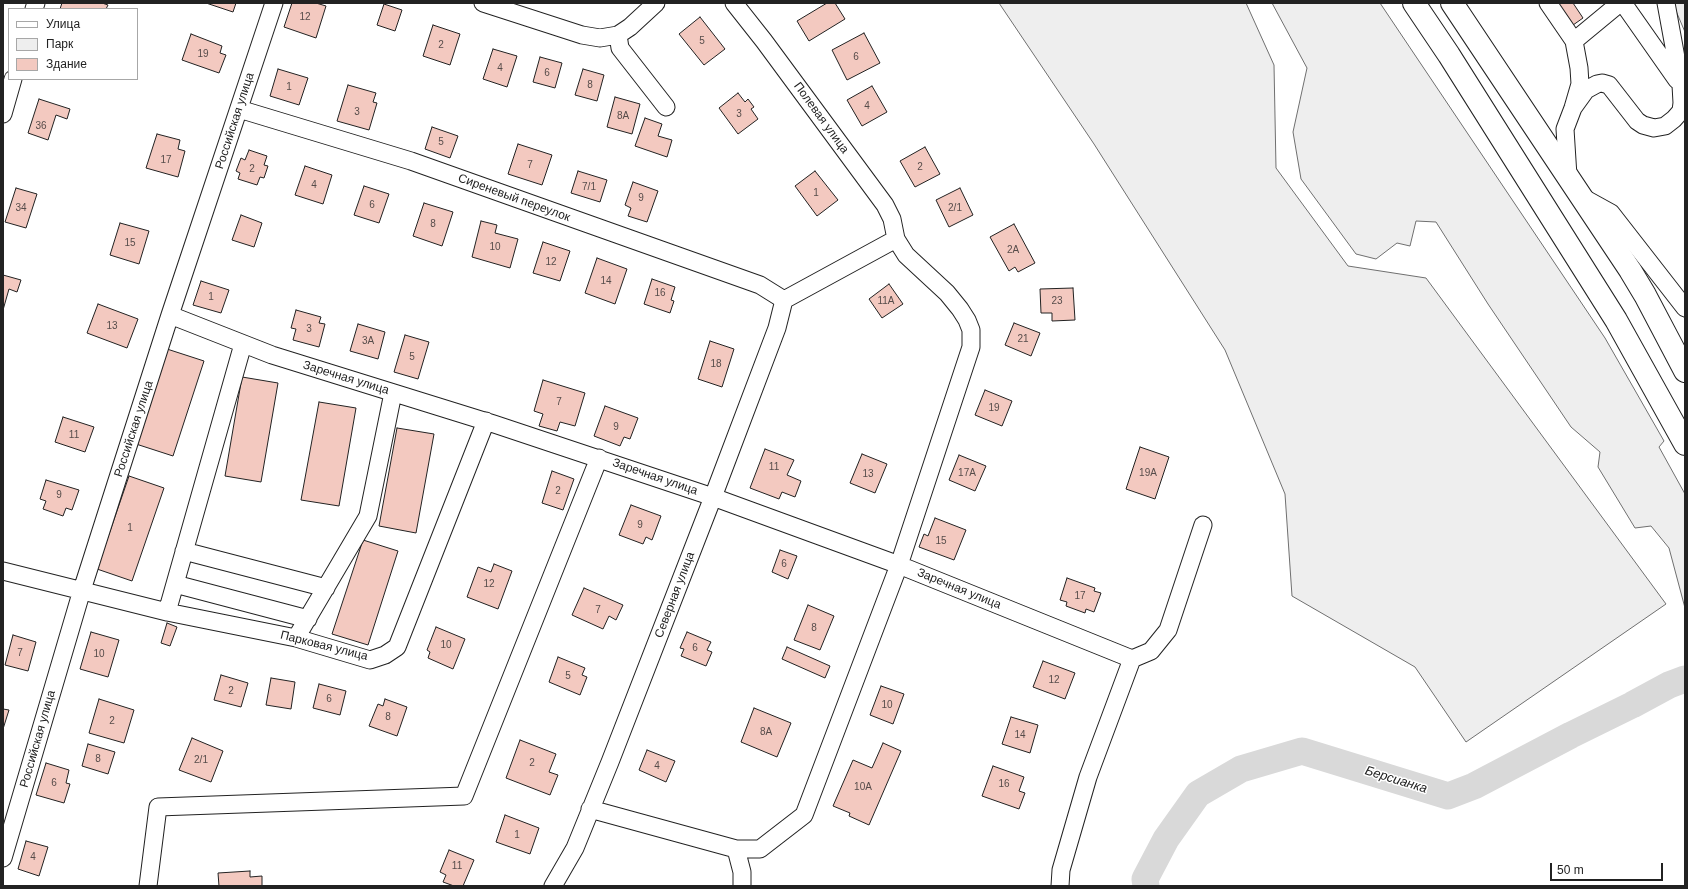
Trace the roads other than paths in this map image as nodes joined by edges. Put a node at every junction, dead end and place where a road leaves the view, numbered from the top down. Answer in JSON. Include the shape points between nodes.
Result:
{"nodes":[{"id":1,"x":274,"y":3,"type":"edge"},
{"id":2,"x":483,"y":3,"type":"edge"},
{"id":3,"x":656,"y":3,"type":"edge"},
{"id":4,"x":734,"y":3,"type":"edge"},
{"id":5,"x":1414,"y":3,"type":"edge"},
{"id":6,"x":1452,"y":3,"type":"edge"},
{"id":7,"x":1548,"y":3,"type":"edge"},
{"id":8,"x":1622,"y":3,"type":"edge"},
{"id":9,"x":1666,"y":3,"type":"edge"},
{"id":10,"x":618,"y":35,"type":"junction"},
{"id":11,"x":1574,"y":41,"type":"junction"},
{"id":12,"x":13,"y":80,"type":"edge"},
{"id":13,"x":1681,"y":85,"type":"junction"},
{"id":14,"x":666,"y":107,"type":"dead end"},
{"id":15,"x":1573,"y":108,"type":"junction"},
{"id":16,"x":239,"y":109,"type":"junction"},
{"id":17,"x":3,"y":114,"type":"edge"},
{"id":18,"x":1568,"y":176,"type":"junction"},
{"id":19,"x":1581,"y":196,"type":"junction"},
{"id":20,"x":896,"y":239,"type":"junction"},
{"id":21,"x":784,"y":300,"type":"junction"},
{"id":22,"x":1685,"y":308,"type":"edge"},
{"id":23,"x":170,"y":315,"type":"junction"},
{"id":24,"x":243,"y":344,"type":"junction"},
{"id":25,"x":1685,"y":371,"type":"edge"},
{"id":26,"x":393,"y":393,"type":"junction"},
{"id":27,"x":486,"y":421,"type":"junction"},
{"id":28,"x":1685,"y":444,"type":"edge"},
{"id":29,"x":599,"y":458,"type":"junction"},
{"id":30,"x":713,"y":497,"type":"junction"},
{"id":31,"x":1203,"y":525,"type":"dead end"},
{"id":32,"x":184,"y":551,"type":"junction"},
{"id":33,"x":899,"y":565,"type":"junction"},
{"id":34,"x":3,"y":571,"type":"edge"},
{"id":35,"x":175,"y":584,"type":"junction"},
{"id":36,"x":326,"y":588,"type":"junction"},
{"id":37,"x":82,"y":590,"type":"junction"},
{"id":38,"x":167,"y":612,"type":"junction"},
{"id":39,"x":308,"y":619,"type":"junction"},
{"id":40,"x":296,"y":638,"type":"junction"},
{"id":41,"x":1132,"y":659,"type":"junction"},
{"id":42,"x":590,"y":809,"type":"junction"},
{"id":43,"x":736,"y":849,"type":"junction"},
{"id":44,"x":3,"y":858,"type":"edge"},
{"id":45,"x":148,"y":886,"type":"edge"},
{"id":46,"x":553,"y":886,"type":"edge"},
{"id":47,"x":742,"y":886,"type":"edge"},
{"id":48,"x":1060,"y":886,"type":"edge"}],
"edges":[{"from":1,"to":16,"type":"street","name":"Российская улица"},
{"from":2,"to":10,"type":"street","via":[[582,35],[600,38]]},
{"from":3,"to":10,"type":"street"},
{"from":4,"to":20,"type":"street","name":"Полевая улица","via":[[885,205],[892,219]]},
{"from":5,"to":28,"type":"highway","via":[[1616,320]]},
{"from":6,"to":18,"type":"highway"},
{"from":7,"to":11,"type":"street"},
{"from":8,"to":11,"type":"street"},
{"from":8,"to":13,"type":"street"},
{"from":9,"to":13,"type":"street"},
{"from":10,"to":14,"type":"street","via":[[620,48]]},
{"from":11,"to":15,"type":"street","via":[[1580,84]]},
{"from":12,"to":17,"type":"street"},
{"from":13,"to":15,"type":"street","via":[[1681,111],[1665,126],[1654,128],[1637,121],[1609,85],[1602,83],[1592,86]]},
{"from":15,"to":18,"type":"street","via":[[1565,129]]},
{"from":16,"to":21,"type":"street","name":"Сиреневый переулок","via":[[411,161],[760,285]]},
{"from":16,"to":23,"type":"street","name":"Российская улица"},
{"from":18,"to":19,"type":"highway"},
{"from":19,"to":22,"type":"street","via":[[1611,213]]},
{"from":19,"to":25,"type":"highway","via":[[1645,295]]},
{"from":20,"to":21,"type":"street"},
{"from":20,"to":33,"type":"street","via":[[906,255],[947,293],[960,309],[971,330],[971,347]]},
{"from":21,"to":30,"type":"street","name":"Северная улица","via":[[777,328]]},
{"from":23,"to":24,"type":"street","name":"Заречная улица"},
{"from":23,"to":37,"type":"street","name":"Российская улица"},
{"from":24,"to":26,"type":"street","name":"Заречная улица"},
{"from":24,"to":32,"type":"street"},
{"from":26,"to":27,"type":"street","name":"Заречная улица"},
{"from":26,"to":36,"type":"street","via":[[368,516]]},
{"from":27,"to":29,"type":"street","name":"Заречная улица"},
{"from":27,"to":40,"type":"street","name":"Парковая улица","via":[[397,647],[385,655],[370,660]]},
{"from":29,"to":30,"type":"street","name":"Заречная улица"},
{"from":29,"to":45,"type":"street","via":[[464,796],[158,807]]},
{"from":30,"to":33,"type":"street","name":"Заречная улица"},
{"from":30,"to":42,"type":"street","name":"Северная улица"},
{"from":31,"to":41,"type":"street","via":[[1168,630],[1151,651]]},
{"from":32,"to":35,"type":"street"},
{"from":32,"to":36,"type":"street"},
{"from":33,"to":41,"type":"street","name":"Заречная улица"},
{"from":33,"to":43,"type":"street","via":[[804,815],[760,848]]},
{"from":34,"to":37,"type":"street","name":"Парковая улица"},
{"from":35,"to":38,"type":"street"},
{"from":35,"to":39,"type":"street"},
{"from":36,"to":39,"type":"street"},
{"from":37,"to":38,"type":"street","name":"Парковая улица"},
{"from":37,"to":44,"type":"street","name":"Российская улица"},
{"from":38,"to":40,"type":"street","name":"Парковая улица"},
{"from":39,"to":40,"type":"street"},
{"from":41,"to":48,"type":"street","via":[[1088,777],[1061,870]]},
{"from":42,"to":43,"type":"street"},
{"from":42,"to":46,"type":"street","name":"Северная улица","via":[[575,848]]},
{"from":43,"to":47,"type":"street","via":[[742,872]]}]}
